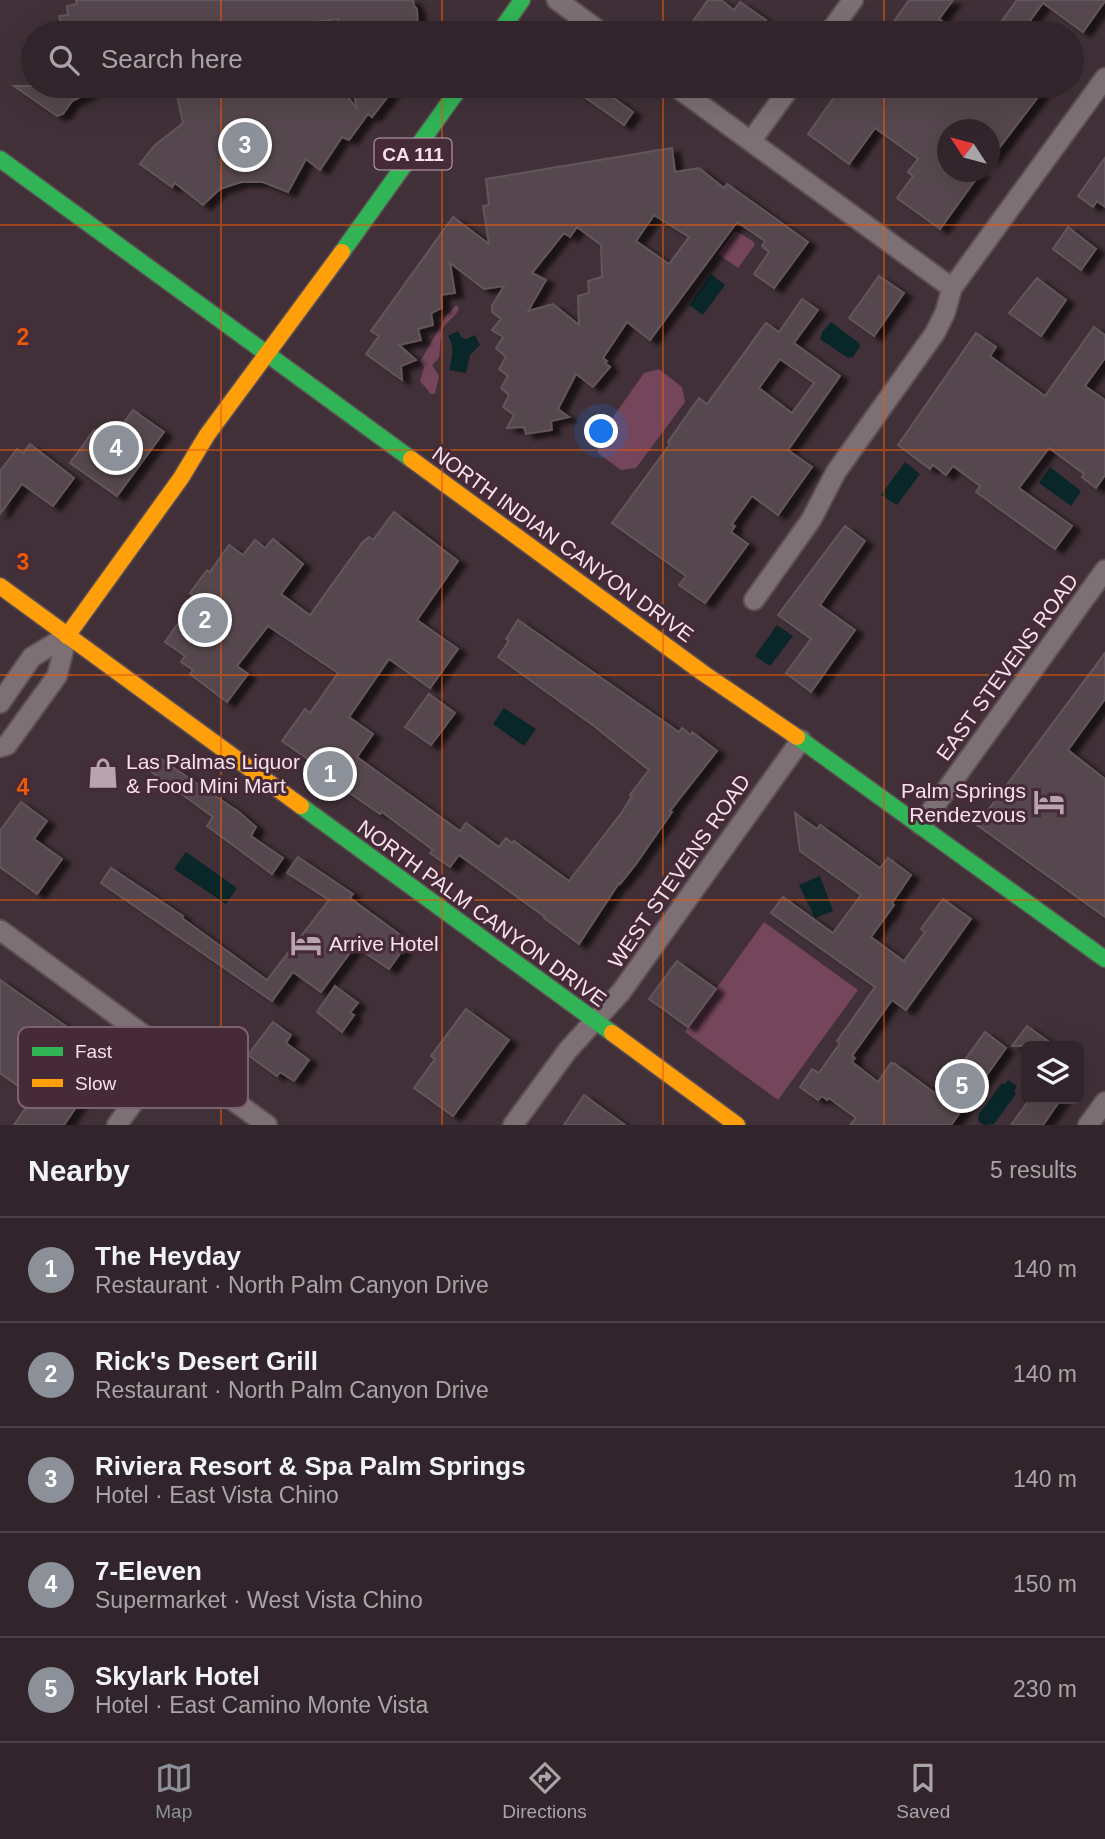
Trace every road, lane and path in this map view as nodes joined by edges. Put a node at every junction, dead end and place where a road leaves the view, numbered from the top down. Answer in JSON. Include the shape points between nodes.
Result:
{"nodes":[{"id":1,"x":522,"y":0,"type":"edge"},
{"id":2,"x":556,"y":0,"type":"edge"},
{"id":3,"x":853,"y":0,"type":"edge"},
{"id":4,"x":507,"y":21,"type":"edge"},
{"id":5,"x":585,"y":21,"type":"edge"},
{"id":6,"x":838,"y":21,"type":"edge"},
{"id":7,"x":1105,"y":78,"type":"edge"},
{"id":8,"x":452,"y":98,"type":"edge"},
{"id":9,"x":692,"y":98,"type":"edge"},
{"id":10,"x":783,"y":98,"type":"edge"},
{"id":11,"x":751,"y":141,"type":"junction"},
{"id":12,"x":0,"y":159,"type":"edge"},
{"id":13,"x":953,"y":288,"type":"junction"},
{"id":14,"x":267,"y":353,"type":"junction"},
{"id":15,"x":1105,"y":570,"type":"edge"},
{"id":16,"x":0,"y":586,"type":"edge"},
{"id":17,"x":754,"y":600,"type":"dead end"},
{"id":18,"x":67,"y":636,"type":"junction"},
{"id":19,"x":0,"y":702,"type":"edge"},
{"id":20,"x":801,"y":740,"type":"junction"},
{"id":21,"x":0,"y":747,"type":"edge"},
{"id":22,"x":921,"y":825,"type":"junction"},
{"id":23,"x":0,"y":930,"type":"edge"},
{"id":24,"x":1105,"y":959,"type":"edge"},
{"id":25,"x":594,"y":1022,"type":"junction"},
{"id":26,"x":133,"y":1027,"type":"edge"},
{"id":27,"x":1105,"y":1102,"type":"edge"},
{"id":28,"x":129,"y":1108,"type":"edge"},
{"id":29,"x":244,"y":1108,"type":"edge"},
{"id":30,"x":117,"y":1125,"type":"edge"},
{"id":31,"x":267,"y":1125,"type":"edge"},
{"id":32,"x":513,"y":1125,"type":"edge"},
{"id":33,"x":737,"y":1125,"type":"edge"},
{"id":34,"x":1088,"y":1125,"type":"edge"}],
"edges":[{"from":1,"to":4,"type":"main road"},
{"from":2,"to":5,"type":"street"},
{"from":3,"to":6,"type":"street"},
{"from":7,"to":13,"type":"street"},
{"from":8,"to":14,"type":"main road","number":"CA 111"},
{"from":9,"to":11,"type":"street"},
{"from":10,"to":11,"type":"street"},
{"from":11,"to":13,"type":"street"},
{"from":12,"to":14,"type":"main road","name":"NORTH INDIAN CANYON DRIVE"},
{"from":13,"to":17,"type":"street","via":[[935,333],[836,472],[811,520]]},
{"from":14,"to":18,"type":"main road","number":"CA 111"},
{"from":14,"to":20,"type":"main road","name":"NORTH INDIAN CANYON DRIVE"},
{"from":15,"to":22,"type":"street","name":"EAST STEVENS ROAD"},
{"from":16,"to":18,"type":"main road","name":"NORTH PALM CANYON DRIVE"},
{"from":18,"to":19,"type":"street","via":[[32,657]]},
{"from":18,"to":21,"type":"street","via":[[57,676],[7,745]]},
{"from":18,"to":25,"type":"main road","name":"NORTH PALM CANYON DRIVE"},
{"from":20,"to":22,"type":"main road","name":"NORTH INDIAN CANYON DRIVE"},
{"from":20,"to":25,"type":"street","name":"WEST STEVENS ROAD","via":[[621,992]]},
{"from":22,"to":24,"type":"main road","name":"NORTH INDIAN CANYON DRIVE"},
{"from":23,"to":26,"type":"street"},
{"from":25,"to":32,"type":"street","name":"WEST STEVENS ROAD"},
{"from":25,"to":33,"type":"main road","name":"NORTH PALM CANYON DRIVE"},
{"from":27,"to":34,"type":"street"},
{"from":28,"to":30,"type":"street"},
{"from":29,"to":31,"type":"street"}]}
